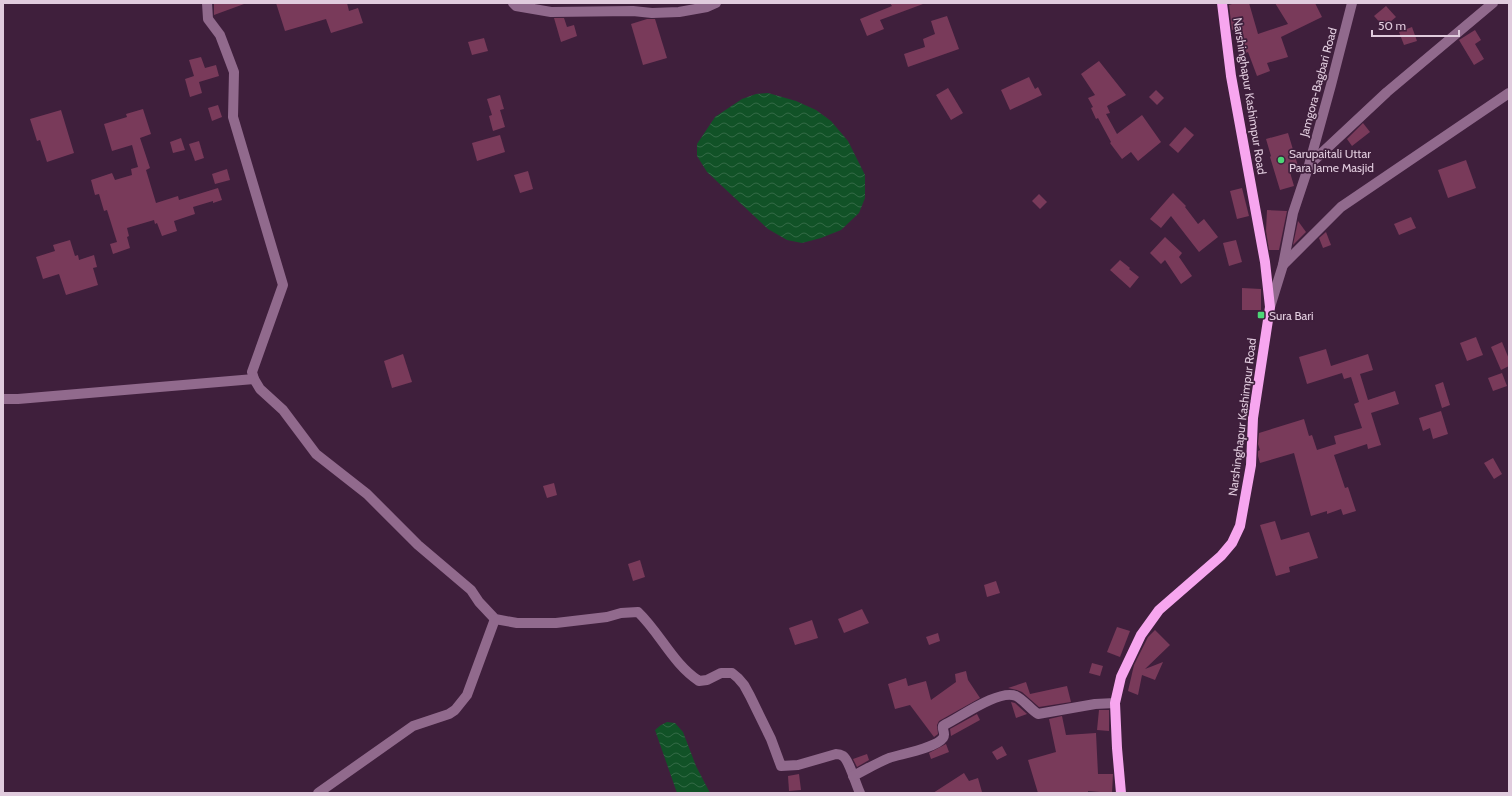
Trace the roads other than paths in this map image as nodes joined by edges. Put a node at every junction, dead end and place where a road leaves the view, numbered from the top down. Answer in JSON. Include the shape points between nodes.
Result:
{"nodes":[{"id":1,"x":207,"y":3,"type":"edge"},
{"id":2,"x":513,"y":3,"type":"edge"},
{"id":3,"x":716,"y":3,"type":"edge"},
{"id":4,"x":1222,"y":3,"type":"edge"},
{"id":5,"x":1352,"y":3,"type":"edge"},
{"id":6,"x":1493,"y":3,"type":"edge"},
{"id":7,"x":1509,"y":93,"type":"edge"},
{"id":8,"x":1309,"y":165,"type":"junction"},
{"id":9,"x":1283,"y":265,"type":"junction"},
{"id":10,"x":1270,"y":307,"type":"junction"},
{"id":11,"x":254,"y":378,"type":"junction"},
{"id":12,"x":3,"y":399,"type":"edge"},
{"id":13,"x":495,"y":619,"type":"junction"},
{"id":14,"x":1115,"y":703,"type":"junction"},
{"id":15,"x":853,"y":776,"type":"junction"},
{"id":16,"x":318,"y":793,"type":"edge"},
{"id":17,"x":860,"y":793,"type":"edge"},
{"id":18,"x":1121,"y":793,"type":"edge"}],
"edges":[{"from":1,"to":11,"type":"street","via":[[208,19],[220,35],[234,72],[233,117],[283,285],[252,372]]},
{"from":2,"to":3,"type":"street","via":[[516,6],[552,12],[652,13],[679,12]]},
{"from":4,"to":10,"type":"main road","name":"Narshinghapur Kashimpur Road","via":[[1231,76],[1265,262]]},
{"from":5,"to":8,"type":"street","name":"Jamgora-Bagbari Road"},
{"from":6,"to":8,"type":"street","via":[[1387,92]]},
{"from":7,"to":9,"type":"street","via":[[1341,207]]},
{"from":8,"to":9,"type":"street","name":"Jamgora-Bagbari Road","via":[[1293,213]]},
{"from":9,"to":10,"type":"street","name":"Jamgora-Bagbari Road"},
{"from":10,"to":14,"type":"main road","name":"Narshinghapur Kashimpur Road","via":[[1253,418],[1252,465],[1240,526],[1227,550],[1159,610],[1141,635],[1121,677]]},
{"from":11,"to":12,"type":"street"},
{"from":11,"to":13,"type":"street","via":[[260,389],[283,410],[316,454],[367,494],[418,545],[471,590]]},
{"from":13,"to":15,"type":"street","via":[[517,623],[556,623],[638,612],[682,665],[699,681],[721,673],[732,673],[738,678],[750,696],[781,766],[798,765],[840,754],[844,756]]},
{"from":13,"to":16,"type":"street","via":[[467,695],[455,710],[412,726]]},
{"from":14,"to":15,"type":"street","via":[[1038,714],[1017,696],[1006,695],[978,705],[943,726],[944,737],[933,744],[890,758]]},
{"from":14,"to":18,"type":"main road","name":"Narshinghapur Kashimpur Road"},
{"from":15,"to":17,"type":"street"}]}
